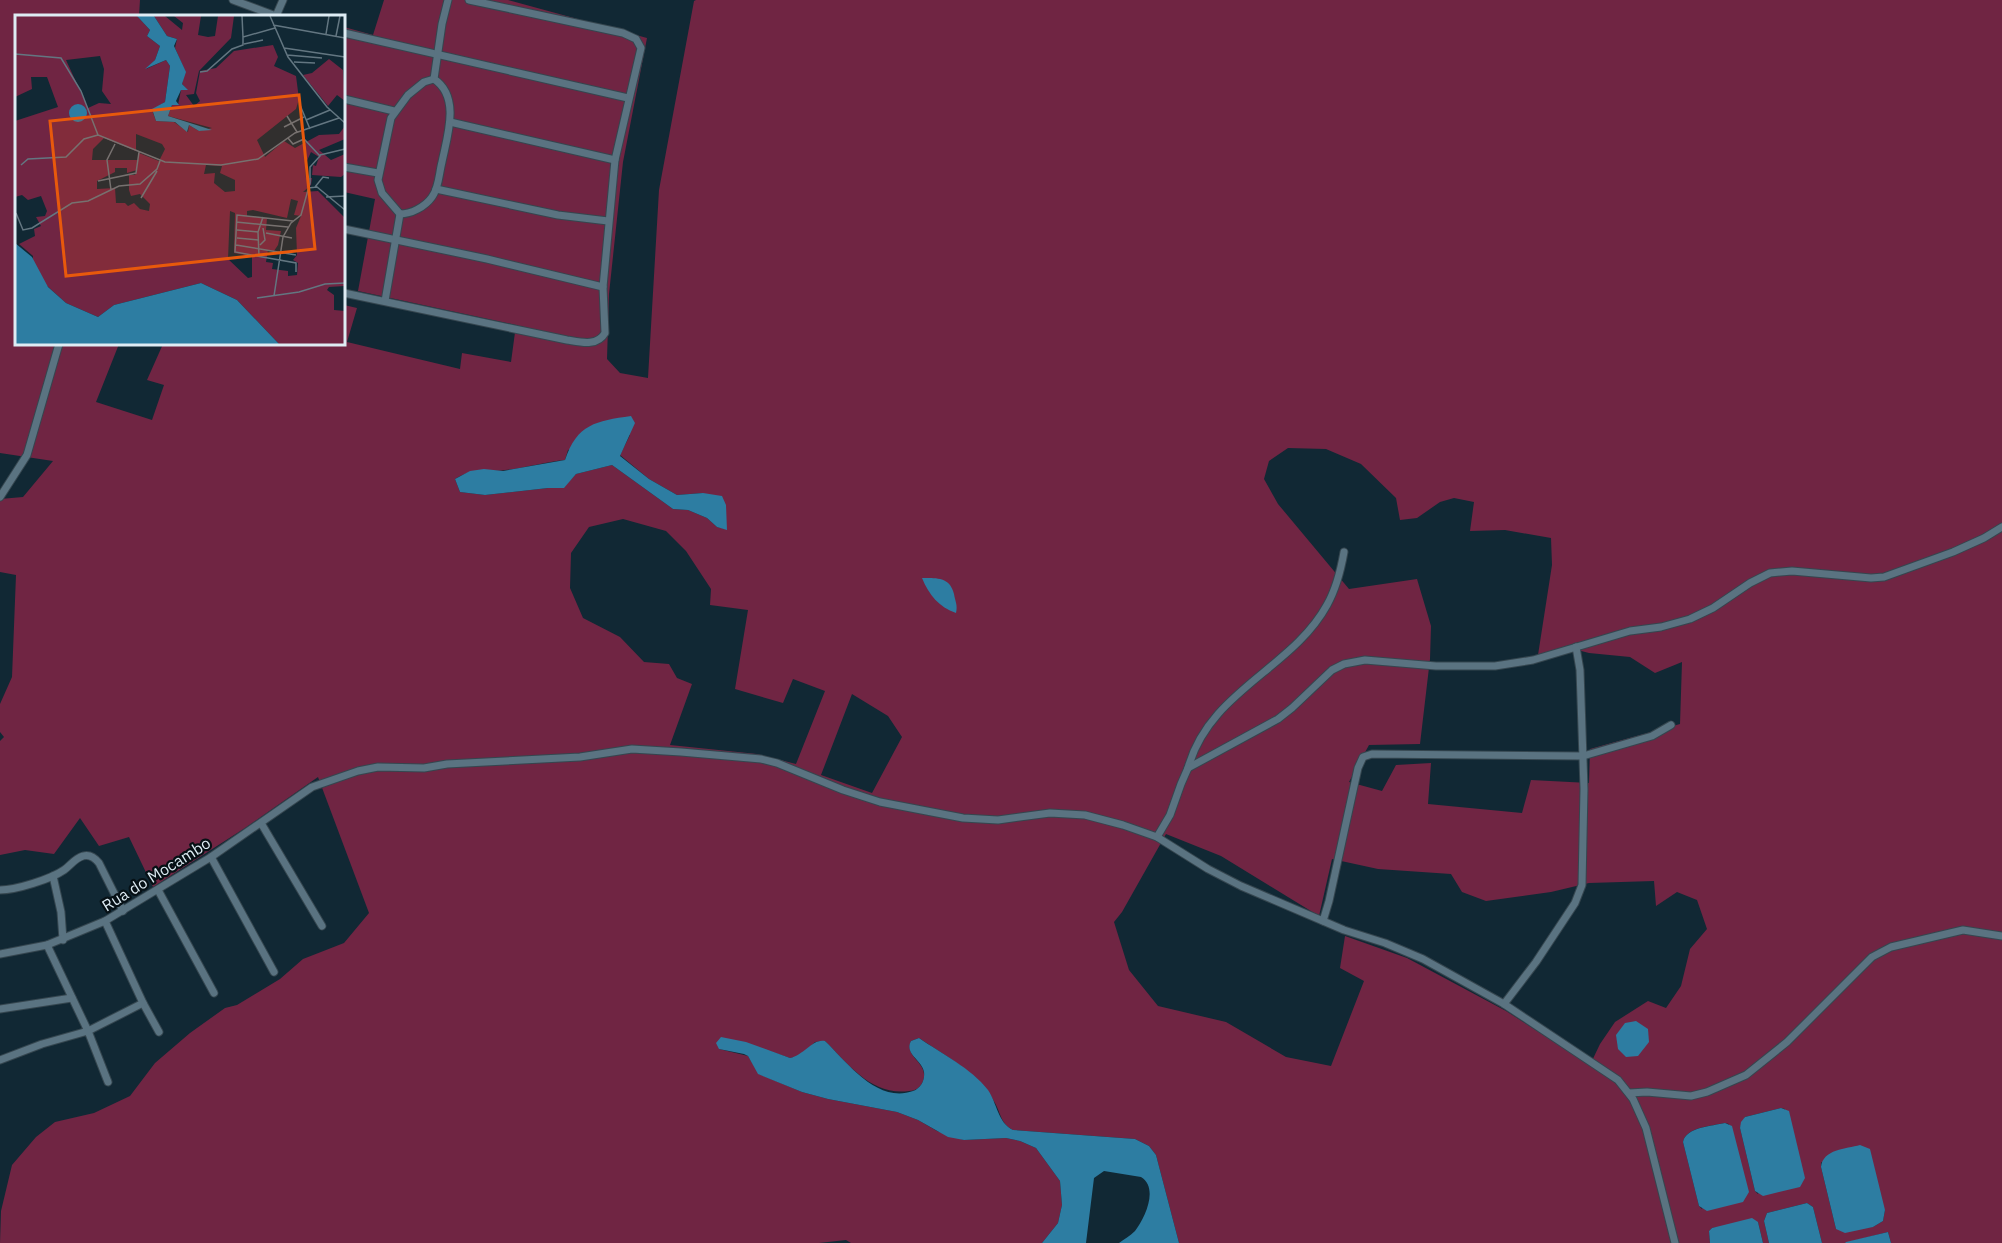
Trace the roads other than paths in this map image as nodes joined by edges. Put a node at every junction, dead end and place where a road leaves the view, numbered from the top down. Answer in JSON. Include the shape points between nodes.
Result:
{"nodes":[{"id":1,"x":233,"y":0,"type":"edge"},
{"id":2,"x":283,"y":0,"type":"edge"},
{"id":3,"x":448,"y":0,"type":"edge"},
{"id":4,"x":470,"y":0,"type":"edge"},
{"id":5,"x":273,"y":15,"type":"edge"},
{"id":6,"x":276,"y":15,"type":"edge"},
{"id":7,"x":345,"y":33,"type":"edge"},
{"id":8,"x":439,"y":54,"type":"junction"},
{"id":9,"x":434,"y":79,"type":"junction"},
{"id":10,"x":628,"y":98,"type":"junction"},
{"id":11,"x":345,"y":99,"type":"edge"},
{"id":12,"x":394,"y":111,"type":"junction"},
{"id":13,"x":450,"y":122,"type":"junction"},
{"id":14,"x":615,"y":160,"type":"junction"},
{"id":15,"x":345,"y":167,"type":"edge"},
{"id":16,"x":378,"y":173,"type":"junction"},
{"id":17,"x":436,"y":189,"type":"junction"},
{"id":18,"x":400,"y":214,"type":"junction"},
{"id":19,"x":608,"y":221,"type":"junction"},
{"id":20,"x":345,"y":229,"type":"edge"},
{"id":21,"x":395,"y":240,"type":"junction"},
{"id":22,"x":603,"y":287,"type":"junction"},
{"id":23,"x":345,"y":293,"type":"edge"},
{"id":24,"x":385,"y":301,"type":"junction"},
{"id":25,"x":59,"y":345,"type":"edge"},
{"id":26,"x":1,"y":494,"type":"edge"},
{"id":27,"x":2002,"y":526,"type":"edge"},
{"id":28,"x":1344,"y":552,"type":"dead end"},
{"id":29,"x":1576,"y":647,"type":"junction"},
{"id":30,"x":1671,"y":725,"type":"dead end"},
{"id":31,"x":1583,"y":756,"type":"junction"},
{"id":32,"x":1188,"y":768,"type":"junction"},
{"id":33,"x":261,"y":823,"type":"junction"},
{"id":34,"x":1157,"y":837,"type":"junction"},
{"id":35,"x":211,"y":857,"type":"junction"},
{"id":36,"x":53,"y":876,"type":"junction"},
{"id":37,"x":0,"y":890,"type":"edge"},
{"id":38,"x":158,"y":890,"type":"junction"},
{"id":39,"x":123,"y":911,"type":"junction"},
{"id":40,"x":105,"y":921,"type":"junction"},
{"id":41,"x":1323,"y":921,"type":"junction"},
{"id":42,"x":322,"y":926,"type":"dead end"},
{"id":43,"x":2002,"y":936,"type":"edge"},
{"id":44,"x":63,"y":940,"type":"junction"},
{"id":45,"x":47,"y":945,"type":"junction"},
{"id":46,"x":0,"y":954,"type":"edge"},
{"id":47,"x":274,"y":972,"type":"dead end"},
{"id":48,"x":214,"y":993,"type":"dead end"},
{"id":49,"x":72,"y":998,"type":"junction"},
{"id":50,"x":143,"y":1003,"type":"junction"},
{"id":51,"x":1504,"y":1004,"type":"junction"},
{"id":52,"x":0,"y":1009,"type":"edge"},
{"id":53,"x":88,"y":1031,"type":"junction"},
{"id":54,"x":159,"y":1032,"type":"dead end"},
{"id":55,"x":0,"y":1060,"type":"edge"},
{"id":56,"x":108,"y":1082,"type":"dead end"},
{"id":57,"x":1629,"y":1093,"type":"junction"},
{"id":58,"x":1674,"y":1243,"type":"edge"}],
"edges":[{"from":1,"to":5,"type":"street"},
{"from":2,"to":6,"type":"street"},
{"from":3,"to":8,"type":"street"},
{"from":4,"to":10,"type":"street","via":[[636,39],[640,55]]},
{"from":7,"to":8,"type":"street"},
{"from":8,"to":9,"type":"street"},
{"from":8,"to":10,"type":"street"},
{"from":9,"to":12,"type":"street","via":[[414,90]]},
{"from":9,"to":13,"type":"street","via":[[448,102]]},
{"from":10,"to":14,"type":"street"},
{"from":11,"to":12,"type":"street"},
{"from":12,"to":16,"type":"street"},
{"from":13,"to":14,"type":"street"},
{"from":13,"to":17,"type":"street"},
{"from":14,"to":19,"type":"street"},
{"from":15,"to":16,"type":"street"},
{"from":16,"to":18,"type":"street","via":[[382,193]]},
{"from":17,"to":18,"type":"street","via":[[426,203]]},
{"from":17,"to":19,"type":"street","via":[[558,215]]},
{"from":18,"to":21,"type":"street"},
{"from":19,"to":22,"type":"street"},
{"from":20,"to":21,"type":"street"},
{"from":21,"to":22,"type":"street"},
{"from":21,"to":24,"type":"street"},
{"from":22,"to":24,"type":"street","via":[[605,333],[602,339],[586,343]]},
{"from":23,"to":24,"type":"street"},
{"from":25,"to":26,"type":"street","via":[[27,455]]},
{"from":27,"to":29,"type":"street","via":[[1953,552],[1884,577],[1770,573],[1690,619],[1630,630]]},
{"from":28,"to":32,"type":"street","via":[[1324,609],[1299,640],[1218,713],[1203,734]]},
{"from":29,"to":31,"type":"street"},
{"from":29,"to":32,"type":"street","via":[[1495,666],[1365,660],[1344,664],[1332,670],[1278,719]]},
{"from":30,"to":31,"type":"street","via":[[1652,736]]},
{"from":31,"to":41,"type":"street","via":[[1363,757]]},
{"from":31,"to":51,"type":"street","via":[[1581,891],[1536,963]]},
{"from":32,"to":34,"type":"street"},
{"from":33,"to":34,"type":"street","name":"Rua do Mocambo","via":[[312,787],[378,767],[424,768],[640,749],[761,759],[868,798],[963,818],[1074,814],[1098,817]]},
{"from":33,"to":35,"type":"street","name":"Rua do Mocambo"},
{"from":33,"to":42,"type":"street"},
{"from":34,"to":41,"type":"street","name":"Rua do Mocambo","via":[[1240,886]]},
{"from":35,"to":38,"type":"street","name":"Rua do Mocambo"},
{"from":35,"to":47,"type":"street"},
{"from":36,"to":37,"type":"street","via":[[12,890]]},
{"from":36,"to":39,"type":"street","via":[[81,857],[94,857]]},
{"from":36,"to":44,"type":"street"},
{"from":38,"to":39,"type":"street","name":"Rua do Mocambo"},
{"from":38,"to":48,"type":"street"},
{"from":39,"to":40,"type":"street","name":"Rua do Mocambo"},
{"from":40,"to":44,"type":"street","name":"Rua do Mocambo"},
{"from":40,"to":50,"type":"street"},
{"from":41,"to":51,"type":"street","name":"Rua do Mocambo","via":[[1424,959]]},
{"from":43,"to":57,"type":"street","via":[[1963,930],[1891,947],[1872,957],[1787,1042],[1746,1075],[1684,1097]]},
{"from":44,"to":45,"type":"street","name":"Rua do Mocambo"},
{"from":45,"to":46,"type":"street","name":"Rua do Mocambo"},
{"from":45,"to":49,"type":"street"},
{"from":49,"to":52,"type":"street"},
{"from":49,"to":53,"type":"street"},
{"from":50,"to":53,"type":"street"},
{"from":50,"to":54,"type":"street"},
{"from":51,"to":57,"type":"street","name":"Rua do Mocambo","via":[[1618,1080]]},
{"from":53,"to":55,"type":"street"},
{"from":53,"to":56,"type":"street"},
{"from":57,"to":58,"type":"street","via":[[1646,1128]]}]}
